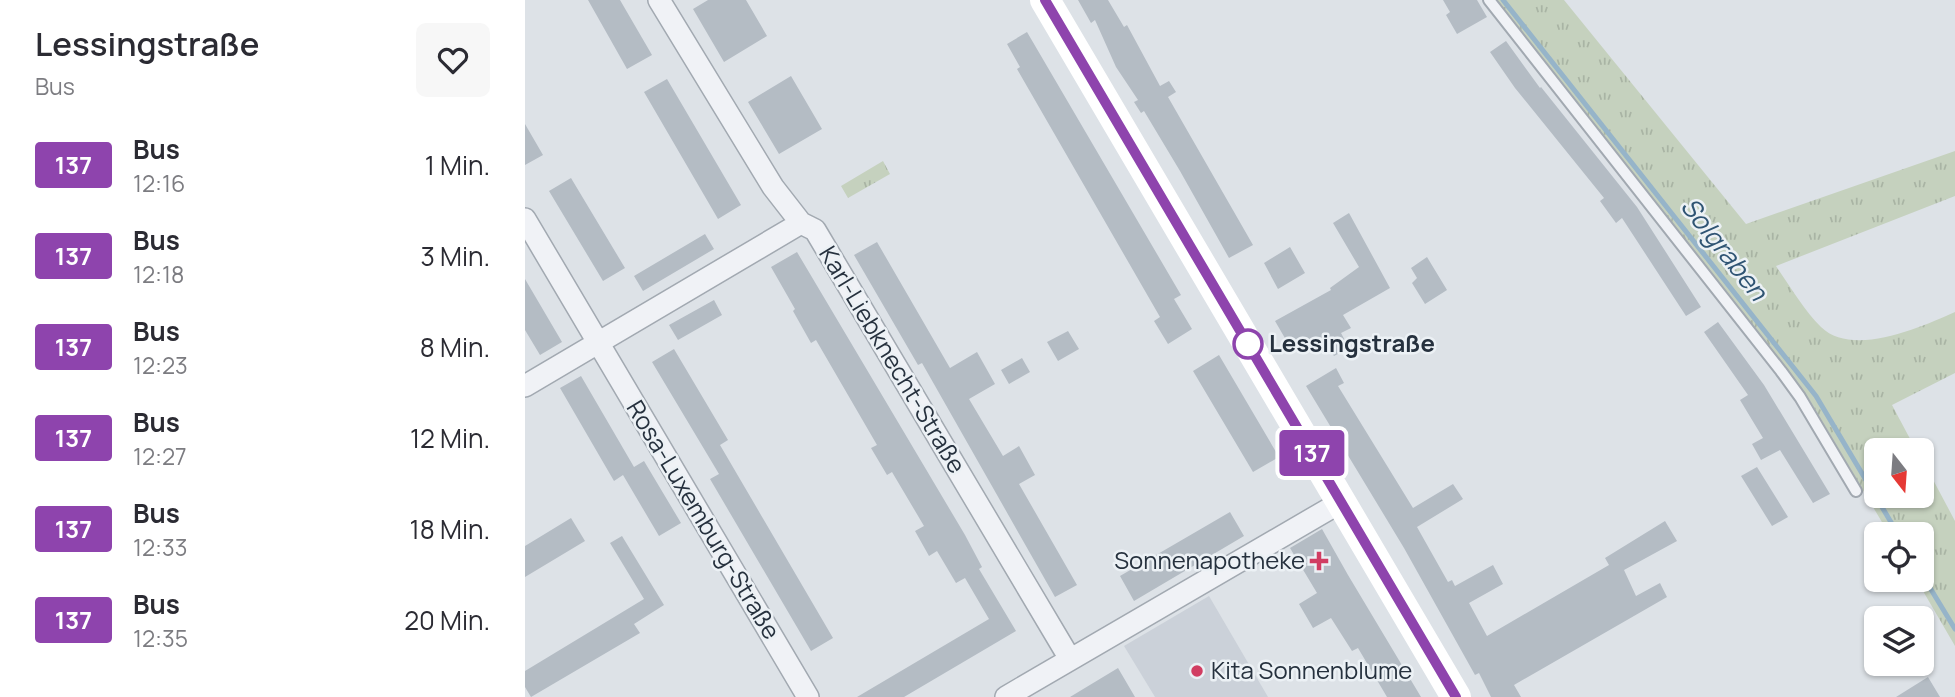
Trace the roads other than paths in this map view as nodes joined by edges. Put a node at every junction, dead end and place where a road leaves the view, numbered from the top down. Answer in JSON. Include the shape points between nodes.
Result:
{"nodes":[{"id":1,"x":659,"y":0,"type":"edge"},
{"id":2,"x":1045,"y":0,"type":"edge"},
{"id":3,"x":1489,"y":0,"type":"edge"},
{"id":4,"x":525,"y":219,"type":"edge"},
{"id":5,"x":801,"y":223,"type":"junction"},
{"id":6,"x":598,"y":343,"type":"junction"},
{"id":7,"x":525,"y":386,"type":"edge"},
{"id":8,"x":1856,"y":491,"type":"dead end"},
{"id":9,"x":1341,"y":502,"type":"junction"},
{"id":10,"x":1070,"y":659,"type":"junction"},
{"id":11,"x":807,"y":697,"type":"edge"},
{"id":12,"x":1006,"y":697,"type":"edge"},
{"id":13,"x":1456,"y":697,"type":"edge"}],
"edges":[{"from":1,"to":5,"type":"street","name":"Karl-Liebknecht-Straße","via":[[772,187]]},
{"from":2,"to":9,"type":"main road"},
{"from":3,"to":8,"type":"lane","via":[[1781,370]]},
{"from":4,"to":6,"type":"street","name":"Rosa-Luxemburg-Straße"},
{"from":5,"to":6,"type":"street"},
{"from":5,"to":10,"type":"street","name":"Karl-Liebknecht-Straße","via":[[815,230]]},
{"from":6,"to":7,"type":"street"},
{"from":6,"to":11,"type":"street","name":"Rosa-Luxemburg-Straße"},
{"from":9,"to":10,"type":"street"},
{"from":9,"to":13,"type":"main road"},
{"from":10,"to":12,"type":"street"}]}
